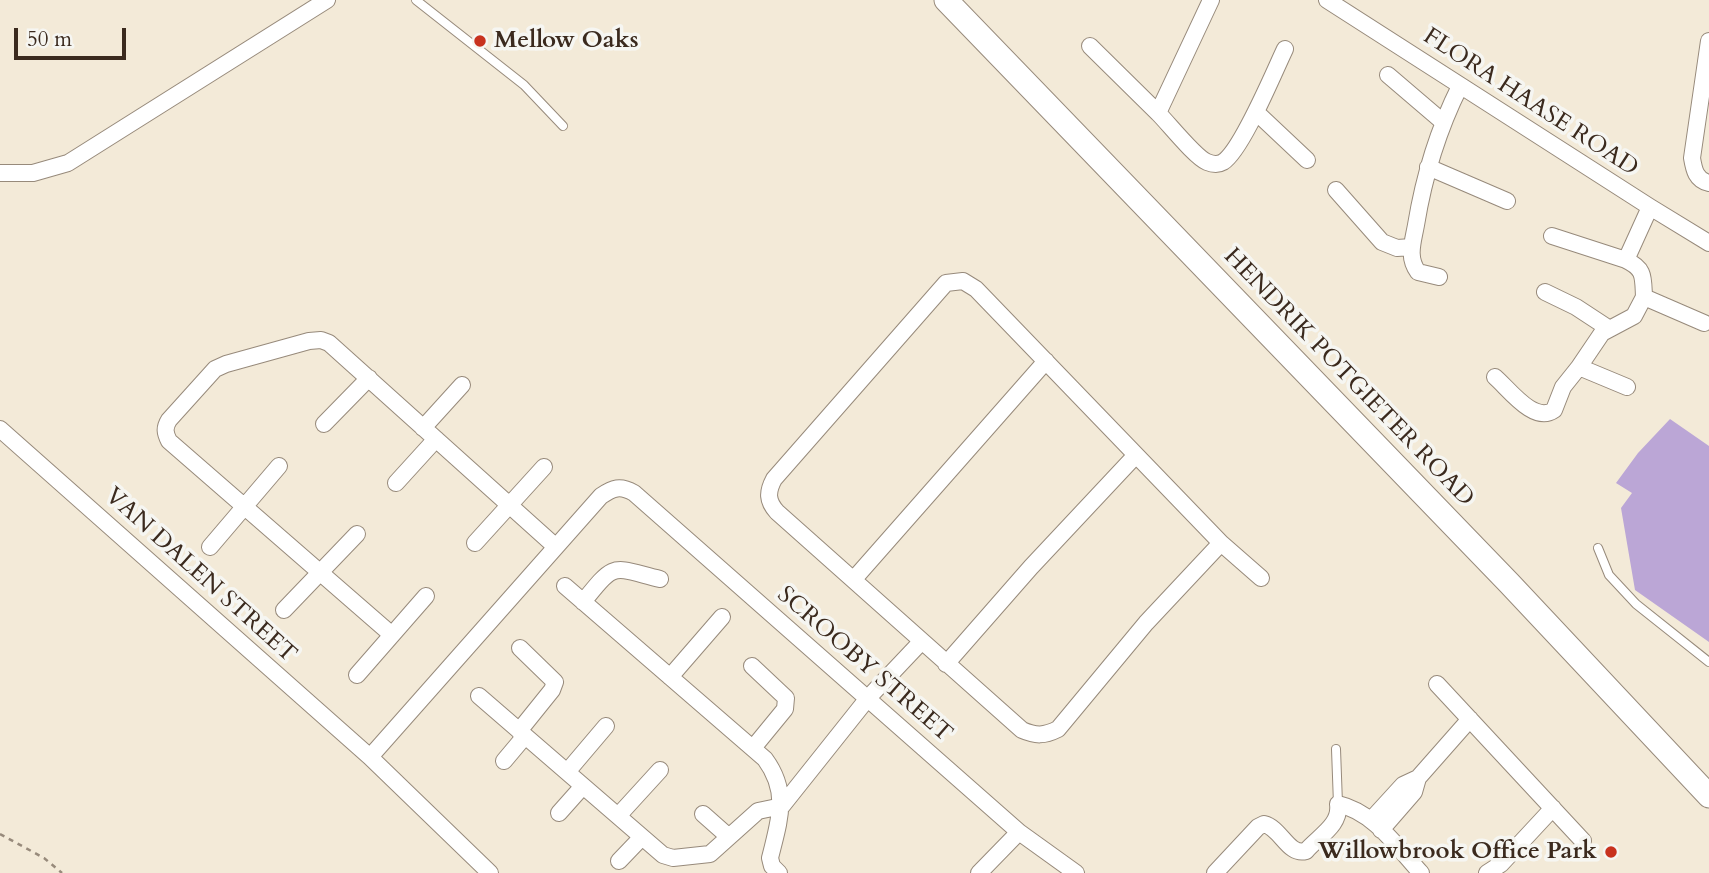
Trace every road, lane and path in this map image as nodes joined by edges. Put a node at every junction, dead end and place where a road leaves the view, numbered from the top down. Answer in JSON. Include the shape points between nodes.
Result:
{"nodes":[{"id":1,"x":327,"y":0,"type":"edge"},
{"id":2,"x":416,"y":0,"type":"edge"},
{"id":3,"x":946,"y":0,"type":"edge"},
{"id":4,"x":1211,"y":0,"type":"edge"},
{"id":5,"x":1327,"y":0,"type":"edge"},
{"id":6,"x":1709,"y":41,"type":"edge"},
{"id":7,"x":1090,"y":46,"type":"dead end"},
{"id":8,"x":1285,"y":49,"type":"dead end"},
{"id":9,"x":1706,"y":73,"type":"edge"},
{"id":10,"x":1388,"y":75,"type":"dead end"},
{"id":11,"x":1460,"y":86,"type":"junction"},
{"id":12,"x":1256,"y":112,"type":"junction"},
{"id":13,"x":1158,"y":113,"type":"junction"},
{"id":14,"x":1443,"y":122,"type":"junction"},
{"id":15,"x":563,"y":126,"type":"dead end"},
{"id":16,"x":1307,"y":160,"type":"dead end"},
{"id":17,"x":1428,"y":167,"type":"junction"},
{"id":18,"x":0,"y":173,"type":"edge"},
{"id":19,"x":1709,"y":183,"type":"edge"},
{"id":20,"x":1336,"y":190,"type":"dead end"},
{"id":21,"x":1507,"y":201,"type":"dead end"},
{"id":22,"x":1650,"y":207,"type":"junction"},
{"id":23,"x":1552,"y":236,"type":"dead end"},
{"id":24,"x":1709,"y":243,"type":"edge"},
{"id":25,"x":1412,"y":247,"type":"junction"},
{"id":26,"x":1626,"y":260,"type":"junction"},
{"id":27,"x":1439,"y":276,"type":"dead end"},
{"id":28,"x":1545,"y":292,"type":"dead end"},
{"id":29,"x":1644,"y":297,"type":"junction"},
{"id":30,"x":1704,"y":323,"type":"dead end"},
{"id":31,"x":1608,"y":328,"type":"junction"},
{"id":32,"x":1046,"y":361,"type":"junction"},
{"id":33,"x":1579,"y":367,"type":"junction"},
{"id":34,"x":1495,"y":377,"type":"dead end"},
{"id":35,"x":369,"y":378,"type":"junction"},
{"id":36,"x":462,"y":385,"type":"dead end"},
{"id":37,"x":1627,"y":387,"type":"dead end"},
{"id":38,"x":324,"y":424,"type":"dead end"},
{"id":39,"x":423,"y":428,"type":"junction"},
{"id":40,"x":0,"y":429,"type":"edge"},
{"id":41,"x":436,"y":439,"type":"junction"},
{"id":42,"x":1136,"y":455,"type":"junction"},
{"id":43,"x":279,"y":466,"type":"dead end"},
{"id":44,"x":544,"y":467,"type":"dead end"},
{"id":45,"x":396,"y":482,"type":"dead end"},
{"id":46,"x":509,"y":505,"type":"junction"},
{"id":47,"x":244,"y":507,"type":"junction"},
{"id":48,"x":357,"y":534,"type":"dead end"},
{"id":49,"x":475,"y":543,"type":"dead end"},
{"id":50,"x":1221,"y":543,"type":"junction"},
{"id":51,"x":210,"y":547,"type":"dead end"},
{"id":52,"x":556,"y":547,"type":"junction"},
{"id":53,"x":1598,"y":548,"type":"dead end"},
{"id":54,"x":320,"y":573,"type":"junction"},
{"id":55,"x":1261,"y":578,"type":"dead end"},
{"id":56,"x":660,"y":579,"type":"dead end"},
{"id":57,"x":854,"y":579,"type":"junction"},
{"id":58,"x":565,"y":586,"type":"dead end"},
{"id":59,"x":426,"y":596,"type":"dead end"},
{"id":60,"x":583,"y":602,"type":"junction"},
{"id":61,"x":284,"y":610,"type":"dead end"},
{"id":62,"x":722,"y":617,"type":"dead end"},
{"id":63,"x":392,"y":635,"type":"junction"},
{"id":64,"x":921,"y":642,"type":"junction"},
{"id":65,"x":520,"y":648,"type":"dead end"},
{"id":66,"x":1709,"y":662,"type":"edge"},
{"id":67,"x":946,"y":663,"type":"junction"},
{"id":68,"x":752,"y":666,"type":"dead end"},
{"id":69,"x":357,"y":675,"type":"dead end"},
{"id":70,"x":670,"y":677,"type":"junction"},
{"id":71,"x":1437,"y":684,"type":"dead end"},
{"id":72,"x":479,"y":696,"type":"dead end"},
{"id":73,"x":868,"y":698,"type":"junction"},
{"id":74,"x":1470,"y":719,"type":"junction"},
{"id":75,"x":606,"y":726,"type":"dead end"},
{"id":76,"x":522,"y":733,"type":"junction"},
{"id":77,"x":753,"y":748,"type":"junction"},
{"id":78,"x":1336,"y":749,"type":"dead end"},
{"id":79,"x":370,"y":757,"type":"junction"},
{"id":80,"x":504,"y":761,"type":"dead end"},
{"id":81,"x":660,"y":770,"type":"dead end"},
{"id":82,"x":567,"y":772,"type":"junction"},
{"id":83,"x":583,"y":786,"type":"junction"},
{"id":84,"x":1709,"y":796,"type":"edge"},
{"id":85,"x":1338,"y":804,"type":"junction"},
{"id":86,"x":782,"y":806,"type":"junction"},
{"id":87,"x":1553,"y":808,"type":"junction"},
{"id":88,"x":559,"y":813,"type":"dead end"},
{"id":89,"x":703,"y":814,"type":"dead end"},
{"id":90,"x":618,"y":816,"type":"junction"},
{"id":91,"x":1376,"y":825,"type":"junction"},
{"id":92,"x":1019,"y":832,"type":"junction"},
{"id":93,"x":0,"y":834,"type":"edge"},
{"id":94,"x":642,"y":837,"type":"junction"},
{"id":95,"x":729,"y":837,"type":"junction"},
{"id":96,"x":1583,"y":841,"type":"dead end"},
{"id":97,"x":1409,"y":860,"type":"junction"},
{"id":98,"x":619,"y":861,"type":"dead end"},
{"id":99,"x":1496,"y":870,"type":"edge"},
{"id":100,"x":62,"y":873,"type":"edge"},
{"id":101,"x":490,"y":873,"type":"edge"},
{"id":102,"x":779,"y":873,"type":"edge"},
{"id":103,"x":979,"y":873,"type":"edge"},
{"id":104,"x":1076,"y":873,"type":"edge"},
{"id":105,"x":1215,"y":873,"type":"edge"},
{"id":106,"x":1397,"y":873,"type":"edge"},
{"id":107,"x":1422,"y":873,"type":"edge"}],
"edges":[{"from":1,"to":18,"type":"street","via":[[68,163],[33,173]]},
{"from":2,"to":15,"type":"lane","via":[[524,85]]},
{"from":3,"to":84,"type":"main road","name":"HENDRIK POTGIETER ROAD"},
{"from":4,"to":13,"type":"street"},
{"from":5,"to":11,"type":"street","name":"FLORA HAASE ROAD"},
{"from":6,"to":9,"type":"street"},
{"from":7,"to":13,"type":"street"},
{"from":8,"to":12,"type":"street"},
{"from":9,"to":19,"type":"street","via":[[1692,158],[1694,171]]},
{"from":10,"to":14,"type":"street"},
{"from":11,"to":14,"type":"street"},
{"from":11,"to":22,"type":"street","name":"FLORA HAASE ROAD"},
{"from":12,"to":13,"type":"street","via":[[1229,155],[1216,164],[1203,160]]},
{"from":12,"to":16,"type":"street"},
{"from":14,"to":17,"type":"street"},
{"from":17,"to":21,"type":"street"},
{"from":17,"to":25,"type":"street"},
{"from":20,"to":25,"type":"street","via":[[1382,243]]},
{"from":22,"to":24,"type":"street","name":"FLORA HAASE ROAD"},
{"from":22,"to":26,"type":"street"},
{"from":23,"to":26,"type":"street"},
{"from":25,"to":27,"type":"street","via":[[1411,258],[1418,272]]},
{"from":26,"to":29,"type":"street","via":[[1641,270]]},
{"from":28,"to":31,"type":"street"},
{"from":29,"to":30,"type":"street"},
{"from":29,"to":31,"type":"street","via":[[1634,316]]},
{"from":31,"to":33,"type":"street"},
{"from":32,"to":42,"type":"street"},
{"from":32,"to":57,"type":"street"},
{"from":32,"to":57,"type":"street","via":[[971,285],[946,283],[770,486],[770,504],[777,512]]},
{"from":33,"to":34,"type":"street","via":[[1563,387],[1554,410],[1547,413],[1531,410]]},
{"from":33,"to":37,"type":"street"},
{"from":35,"to":38,"type":"street"},
{"from":35,"to":39,"type":"street"},
{"from":35,"to":47,"type":"street","via":[[321,340],[215,369],[169,420],[165,435]]},
{"from":36,"to":39,"type":"street"},
{"from":39,"to":41,"type":"street"},
{"from":40,"to":79,"type":"street","name":"VAN DALEN STREET"},
{"from":41,"to":45,"type":"street"},
{"from":41,"to":46,"type":"street"},
{"from":42,"to":50,"type":"street"},
{"from":42,"to":67,"type":"street"},
{"from":43,"to":47,"type":"street"},
{"from":44,"to":46,"type":"street"},
{"from":46,"to":49,"type":"street"},
{"from":46,"to":52,"type":"street"},
{"from":47,"to":51,"type":"street"},
{"from":47,"to":54,"type":"street"},
{"from":48,"to":54,"type":"street"},
{"from":50,"to":55,"type":"street"},
{"from":50,"to":67,"type":"street","via":[[1146,623],[1058,729],[1046,735],[1022,730]]},
{"from":52,"to":73,"type":"street","name":"SCROOBY STREET","via":[[601,496],[624,487]]},
{"from":52,"to":79,"type":"street"},
{"from":53,"to":66,"type":"lane","via":[[1609,575],[1636,604]]},
{"from":54,"to":61,"type":"street"},
{"from":54,"to":63,"type":"street"},
{"from":56,"to":60,"type":"street","via":[[614,570]]},
{"from":57,"to":64,"type":"street"},
{"from":58,"to":60,"type":"street"},
{"from":59,"to":63,"type":"street"},
{"from":60,"to":70,"type":"street"},
{"from":62,"to":70,"type":"street"},
{"from":63,"to":69,"type":"street"},
{"from":64,"to":67,"type":"street"},
{"from":64,"to":73,"type":"street"},
{"from":65,"to":76,"type":"street","via":[[555,682]]},
{"from":68,"to":77,"type":"street","via":[[787,702]]},
{"from":70,"to":77,"type":"street"},
{"from":71,"to":74,"type":"street"},
{"from":72,"to":76,"type":"street"},
{"from":73,"to":86,"type":"street"},
{"from":73,"to":92,"type":"street","name":"SCROOBY STREET"},
{"from":74,"to":87,"type":"street"},
{"from":74,"to":91,"type":"street","via":[[1418,778],[1403,785]]},
{"from":75,"to":82,"type":"street"},
{"from":76,"to":80,"type":"street"},
{"from":76,"to":82,"type":"street"},
{"from":77,"to":86,"type":"street","via":[[775,775]]},
{"from":78,"to":85,"type":"lane"},
{"from":79,"to":101,"type":"street","name":"VAN DALEN STREET"},
{"from":81,"to":90,"type":"street"},
{"from":82,"to":83,"type":"street"},
{"from":83,"to":88,"type":"street"},
{"from":83,"to":90,"type":"street"},
{"from":85,"to":91,"type":"street","via":[[1356,809]]},
{"from":85,"to":105,"type":"street","via":[[1336,821],[1306,851],[1295,851],[1264,824]]},
{"from":86,"to":95,"type":"street","via":[[758,811]]},
{"from":86,"to":102,"type":"street","via":[[770,858]]},
{"from":87,"to":96,"type":"street"},
{"from":87,"to":99,"type":"street"},
{"from":89,"to":95,"type":"street"},
{"from":90,"to":94,"type":"street"},
{"from":91,"to":97,"type":"street"},
{"from":92,"to":103,"type":"street"},
{"from":92,"to":104,"type":"street","name":"SCROOBY STREET"},
{"from":93,"to":100,"type":"path"},
{"from":94,"to":95,"type":"street","via":[[673,858],[705,856]]},
{"from":94,"to":98,"type":"street"},
{"from":97,"to":106,"type":"street"},
{"from":97,"to":107,"type":"street"}]}
